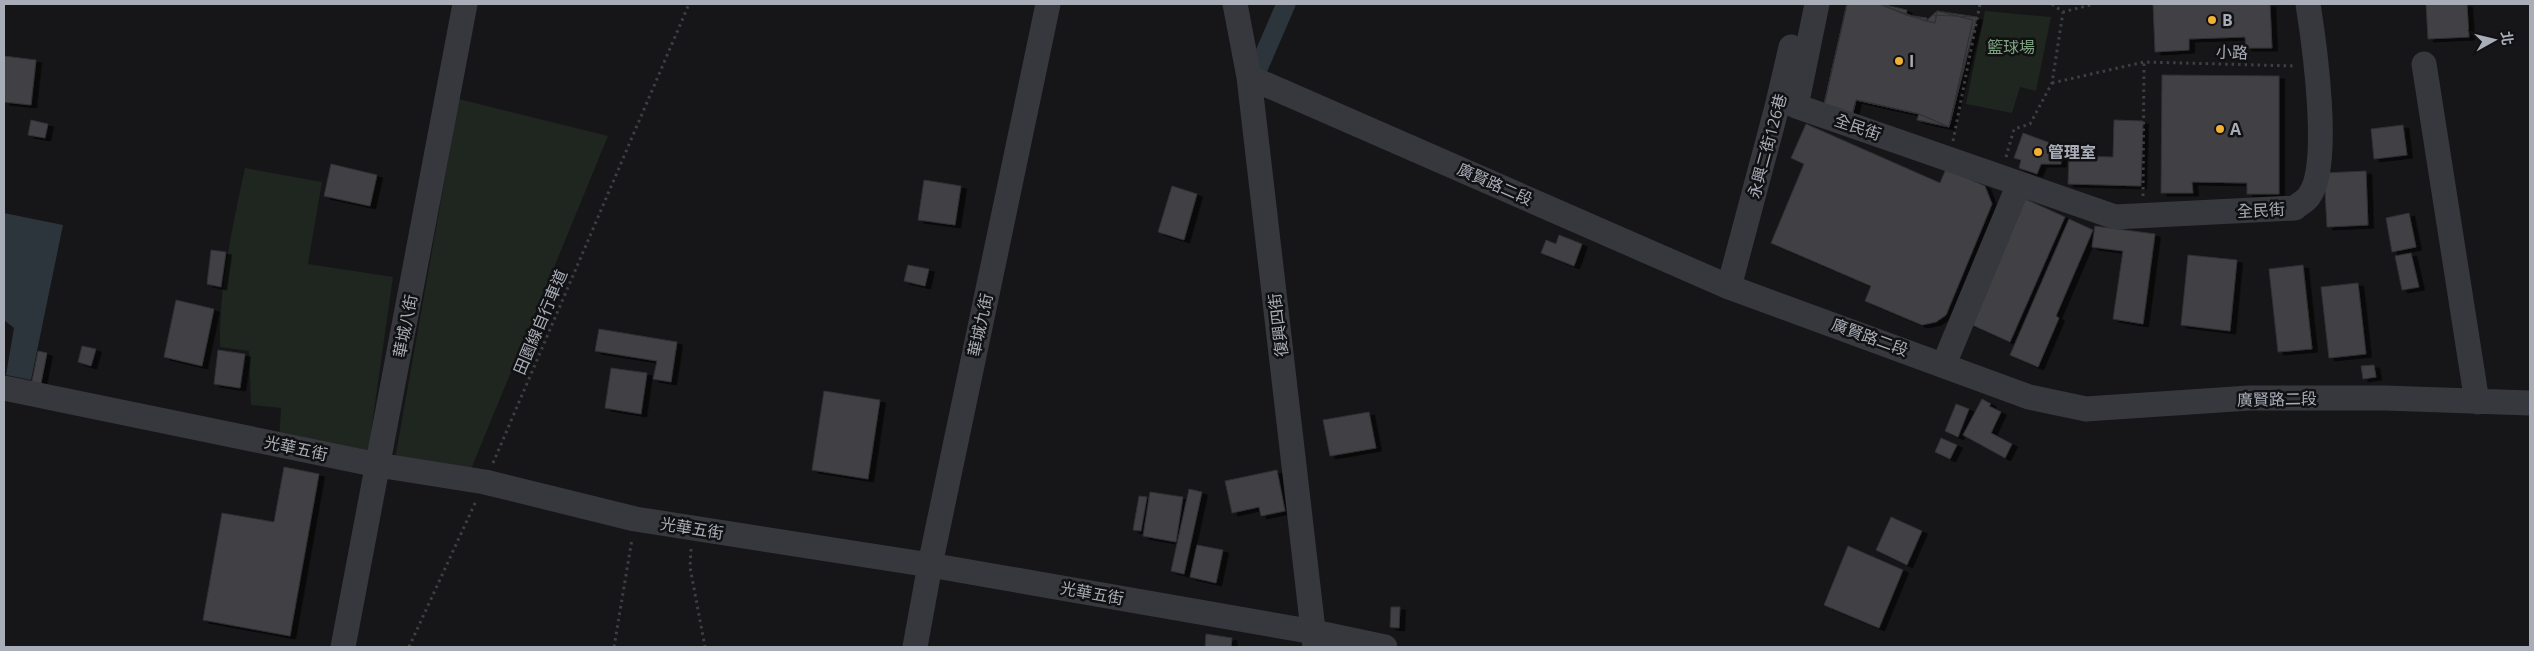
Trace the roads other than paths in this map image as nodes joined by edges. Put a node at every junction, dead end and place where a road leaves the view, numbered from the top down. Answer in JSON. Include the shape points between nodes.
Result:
{"nodes":[{"id":1,"x":465,"y":4,"type":"edge"},
{"id":2,"x":1048,"y":4,"type":"edge"},
{"id":3,"x":1235,"y":4,"type":"edge"},
{"id":4,"x":1800,"y":4,"type":"edge"},
{"id":5,"x":1817,"y":4,"type":"edge"},
{"id":6,"x":2308,"y":4,"type":"edge"},
{"id":7,"x":2424,"y":64,"type":"dead end"},
{"id":8,"x":1249,"y":77,"type":"junction"},
{"id":9,"x":2010,"y":180,"type":"junction"},
{"id":10,"x":1729,"y":287,"type":"junction"},
{"id":11,"x":1944,"y":364,"type":"junction"},
{"id":12,"x":4,"y":388,"type":"edge"},
{"id":13,"x":2477,"y":402,"type":"junction"},
{"id":14,"x":2530,"y":403,"type":"edge"},
{"id":15,"x":378,"y":465,"type":"junction"},
{"id":16,"x":930,"y":565,"type":"junction"},
{"id":17,"x":1315,"y":640,"type":"edge"},
{"id":18,"x":343,"y":647,"type":"edge"},
{"id":19,"x":915,"y":647,"type":"edge"},
{"id":20,"x":1385,"y":647,"type":"edge"}],
"edges":[{"from":1,"to":15,"type":"street","name":"華城八街"},
{"from":2,"to":16,"type":"street","name":"華城九街"},
{"from":3,"to":8,"type":"street","name":"復興四街"},
{"from":4,"to":10,"type":"street","name":"永興二街126巷","via":[[1777,107]]},
{"from":5,"to":9,"type":"street","name":"全民街","via":[[1796,106]]},
{"from":6,"to":9,"type":"street","name":"全民街","via":[[2318,67],[2320,142],[2317,177],[2310,196],[2295,208],[2115,217]]},
{"from":7,"to":13,"type":"street"},
{"from":8,"to":10,"type":"street","name":"廣賢路二段"},
{"from":8,"to":17,"type":"street","name":"復興四街"},
{"from":9,"to":11,"type":"street"},
{"from":10,"to":11,"type":"street","name":"廣賢路二段"},
{"from":11,"to":13,"type":"street","name":"廣賢路二段","via":[[2029,397],[2086,409],[2249,398]]},
{"from":12,"to":15,"type":"street","name":"光華五街"},
{"from":13,"to":14,"type":"street","name":"廣賢路二段"},
{"from":15,"to":16,"type":"street","name":"光華五街","via":[[485,482],[635,519]]},
{"from":15,"to":18,"type":"street","name":"華城八街"},
{"from":16,"to":17,"type":"street","name":"光華五街"},
{"from":16,"to":19,"type":"street","name":"華城九街"},
{"from":17,"to":20,"type":"street","name":"光華五街"}]}
